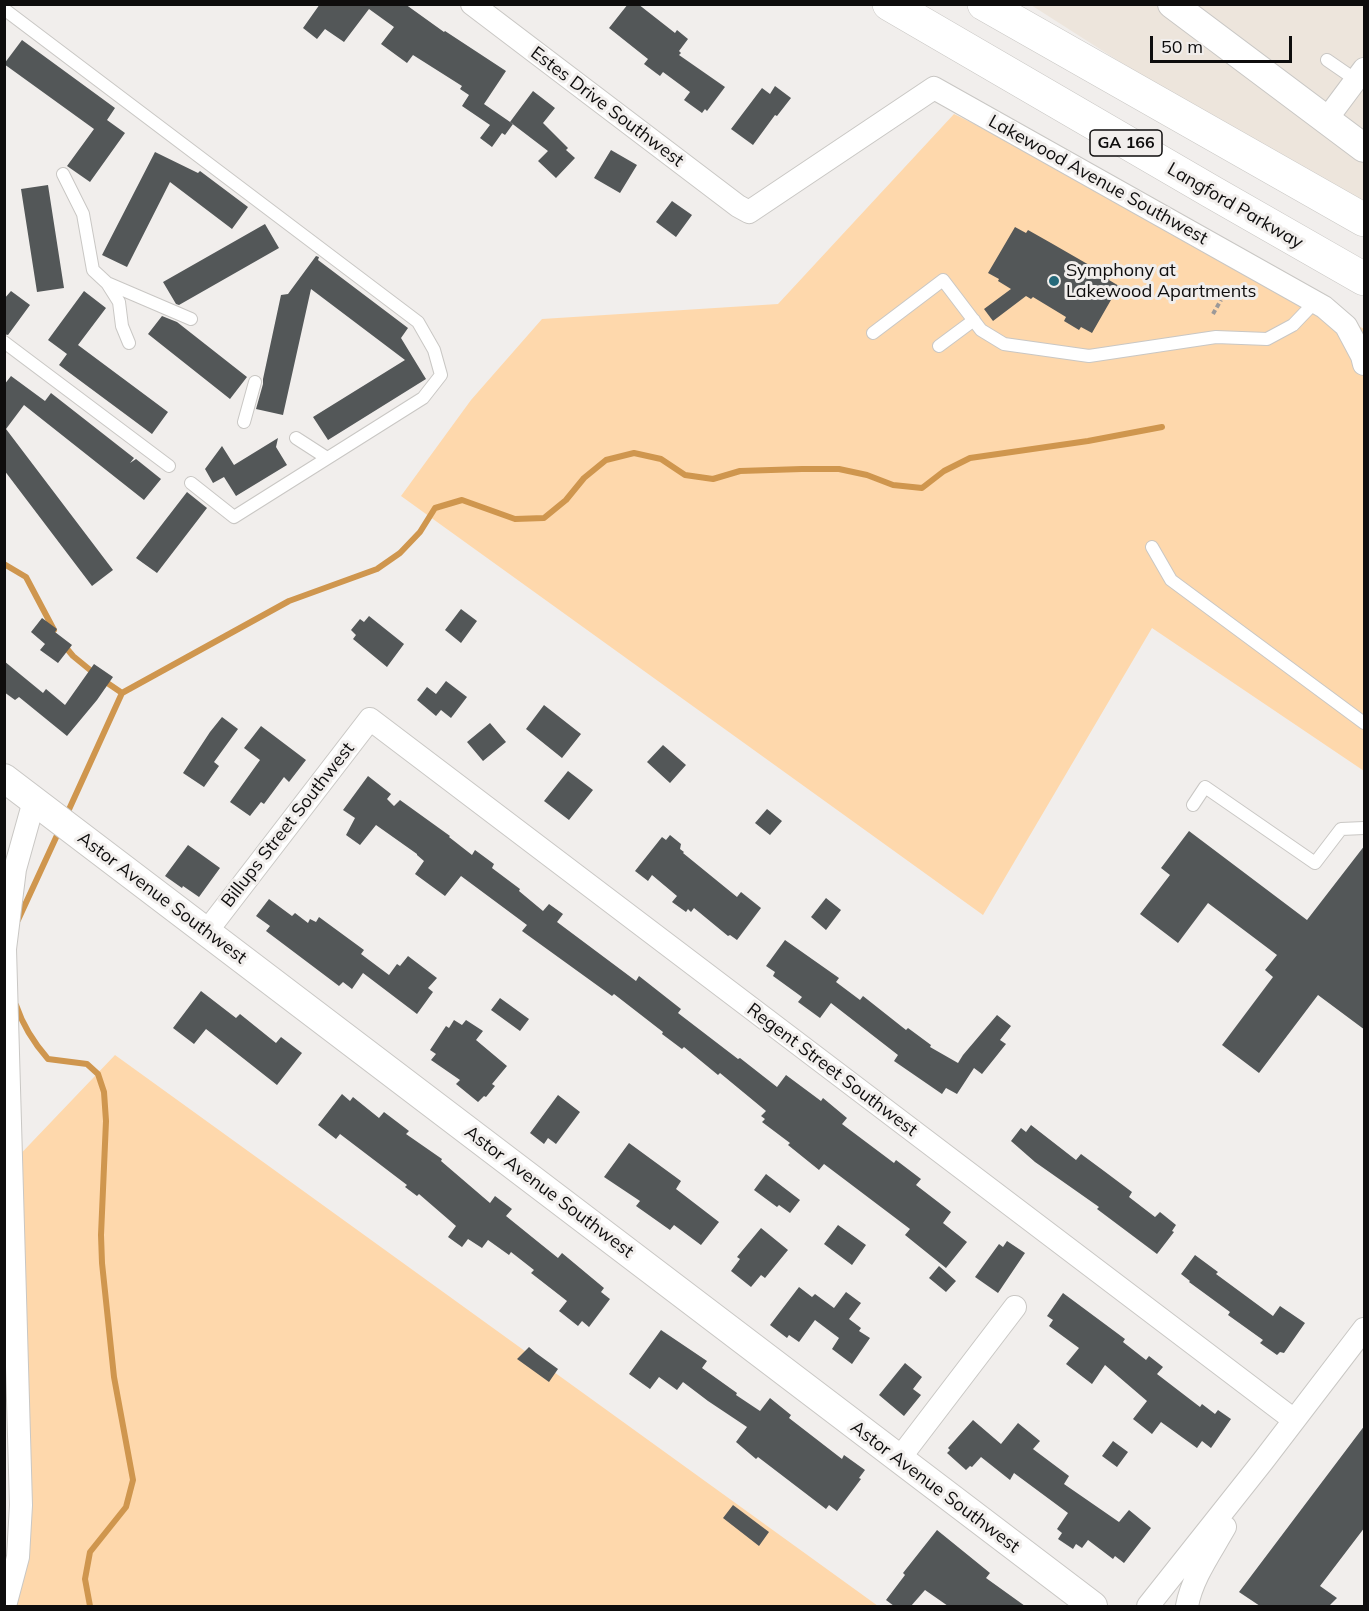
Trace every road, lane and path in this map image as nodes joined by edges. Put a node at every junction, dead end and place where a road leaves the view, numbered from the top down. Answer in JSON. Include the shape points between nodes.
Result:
{"nodes":[{"id":1,"x":472,"y":4,"type":"edge"},
{"id":2,"x":889,"y":4,"type":"edge"},
{"id":3,"x":984,"y":4,"type":"edge"},
{"id":4,"x":1172,"y":4,"type":"edge"},
{"id":5,"x":4,"y":9,"type":"edge"},
{"id":6,"x":1327,"y":60,"type":"dead end"},
{"id":7,"x":1360,"y":74,"type":"edge"},
{"id":8,"x":906,"y":107,"type":"joint"},
{"id":9,"x":1326,"y":120,"type":"junction"},
{"id":10,"x":1365,"y":148,"type":"edge"},
{"id":11,"x":63,"y":174,"type":"dead end"},
{"id":12,"x":1365,"y":220,"type":"edge"},
{"id":13,"x":1365,"y":279,"type":"edge"},
{"id":14,"x":107,"y":283,"type":"junction"},
{"id":15,"x":1221,"y":300,"type":"dead end"},
{"id":16,"x":1315,"y":302,"type":"junction"},
{"id":17,"x":1213,"y":314,"type":"dead end"},
{"id":18,"x":191,"y":319,"type":"dead end"},
{"id":19,"x":974,"y":320,"type":"junction"},
{"id":20,"x":873,"y":333,"type":"dead end"},
{"id":21,"x":4,"y":342,"type":"edge"},
{"id":22,"x":129,"y":343,"type":"dead end"},
{"id":23,"x":939,"y":346,"type":"dead end"},
{"id":24,"x":1365,"y":364,"type":"edge"},
{"id":25,"x":255,"y":382,"type":"dead end"},
{"id":26,"x":244,"y":422,"type":"dead end"},
{"id":27,"x":296,"y":438,"type":"dead end"},
{"id":28,"x":327,"y":458,"type":"junction"},
{"id":29,"x":169,"y":466,"type":"dead end"},
{"id":30,"x":191,"y":483,"type":"dead end"},
{"id":31,"x":1152,"y":546,"type":"dead end"},
{"id":32,"x":370,"y":719,"type":"joint"},
{"id":33,"x":1365,"y":723,"type":"edge"},
{"id":34,"x":4,"y":778,"type":"edge"},
{"id":35,"x":34,"y":801,"type":"junction"},
{"id":36,"x":1193,"y":805,"type":"dead end"},
{"id":37,"x":1365,"y":828,"type":"edge"},
{"id":38,"x":207,"y":932,"type":"junction"},
{"id":39,"x":1015,"y":1306,"type":"dead end"},
{"id":40,"x":1365,"y":1329,"type":"edge"},
{"id":41,"x":1294,"y":1420,"type":"junction"},
{"id":42,"x":899,"y":1459,"type":"junction"},
{"id":43,"x":1263,"y":1461,"type":"junction"},
{"id":44,"x":5,"y":1606,"type":"edge"},
{"id":45,"x":1093,"y":1606,"type":"edge"},
{"id":46,"x":1148,"y":1606,"type":"edge"},
{"id":47,"x":1187,"y":1606,"type":"edge"}],
"edges":[{"from":1,"to":8,"type":"street","name":"Estes Drive Southwest","via":[[749,212]]},
{"from":2,"to":13,"type":"highway","name":"Langford Parkway","number":"GA 166"},
{"from":3,"to":12,"type":"highway","number":"GA 166"},
{"from":4,"to":9,"type":"street"},
{"from":5,"to":28,"type":"lane","via":[[418,322],[434,350],[441,375],[423,398]]},
{"from":6,"to":7,"type":"lane"},
{"from":7,"to":9,"type":"street"},
{"from":8,"to":16,"type":"street","name":"Lakewood Avenue Southwest","via":[[934,88]]},
{"from":9,"to":10,"type":"street"},
{"from":11,"to":14,"type":"lane","via":[[83,214],[93,270]]},
{"from":14,"to":18,"type":"lane"},
{"from":14,"to":22,"type":"lane","via":[[119,302]]},
{"from":15,"to":17,"type":"path"},
{"from":16,"to":19,"type":"lane","via":[[1293,325],[1267,339],[1216,337],[1089,356],[1004,344],[981,330]]},
{"from":16,"to":24,"type":"street","name":"Lakewood Avenue Southwest","via":[[1346,326]]},
{"from":19,"to":20,"type":"lane","via":[[943,280]]},
{"from":19,"to":23,"type":"lane"},
{"from":21,"to":29,"type":"lane"},
{"from":25,"to":26,"type":"lane"},
{"from":27,"to":28,"type":"lane"},
{"from":28,"to":30,"type":"lane","via":[[234,517]]},
{"from":31,"to":33,"type":"lane","via":[[1171,580]]},
{"from":32,"to":38,"type":"street","name":"Billups Street Southwest"},
{"from":32,"to":41,"type":"street","name":"Regent Street Southwest"},
{"from":34,"to":35,"type":"street","name":"Astor Avenue Southwest"},
{"from":35,"to":38,"type":"street","name":"Astor Avenue Southwest"},
{"from":35,"to":44,"type":"street","via":[[15,869],[5,950],[21,1505],[18,1557]]},
{"from":36,"to":37,"type":"lane","via":[[1206,787],[1315,863],[1341,829]]},
{"from":38,"to":42,"type":"street","name":"Astor Avenue Southwest"},
{"from":39,"to":42,"type":"street"},
{"from":40,"to":41,"type":"street"},
{"from":41,"to":43,"type":"street"},
{"from":42,"to":45,"type":"street","name":"Astor Avenue Southwest"},
{"from":43,"to":46,"type":"street"},
{"from":43,"to":47,"type":"street","via":[[1201,1570]]}]}
